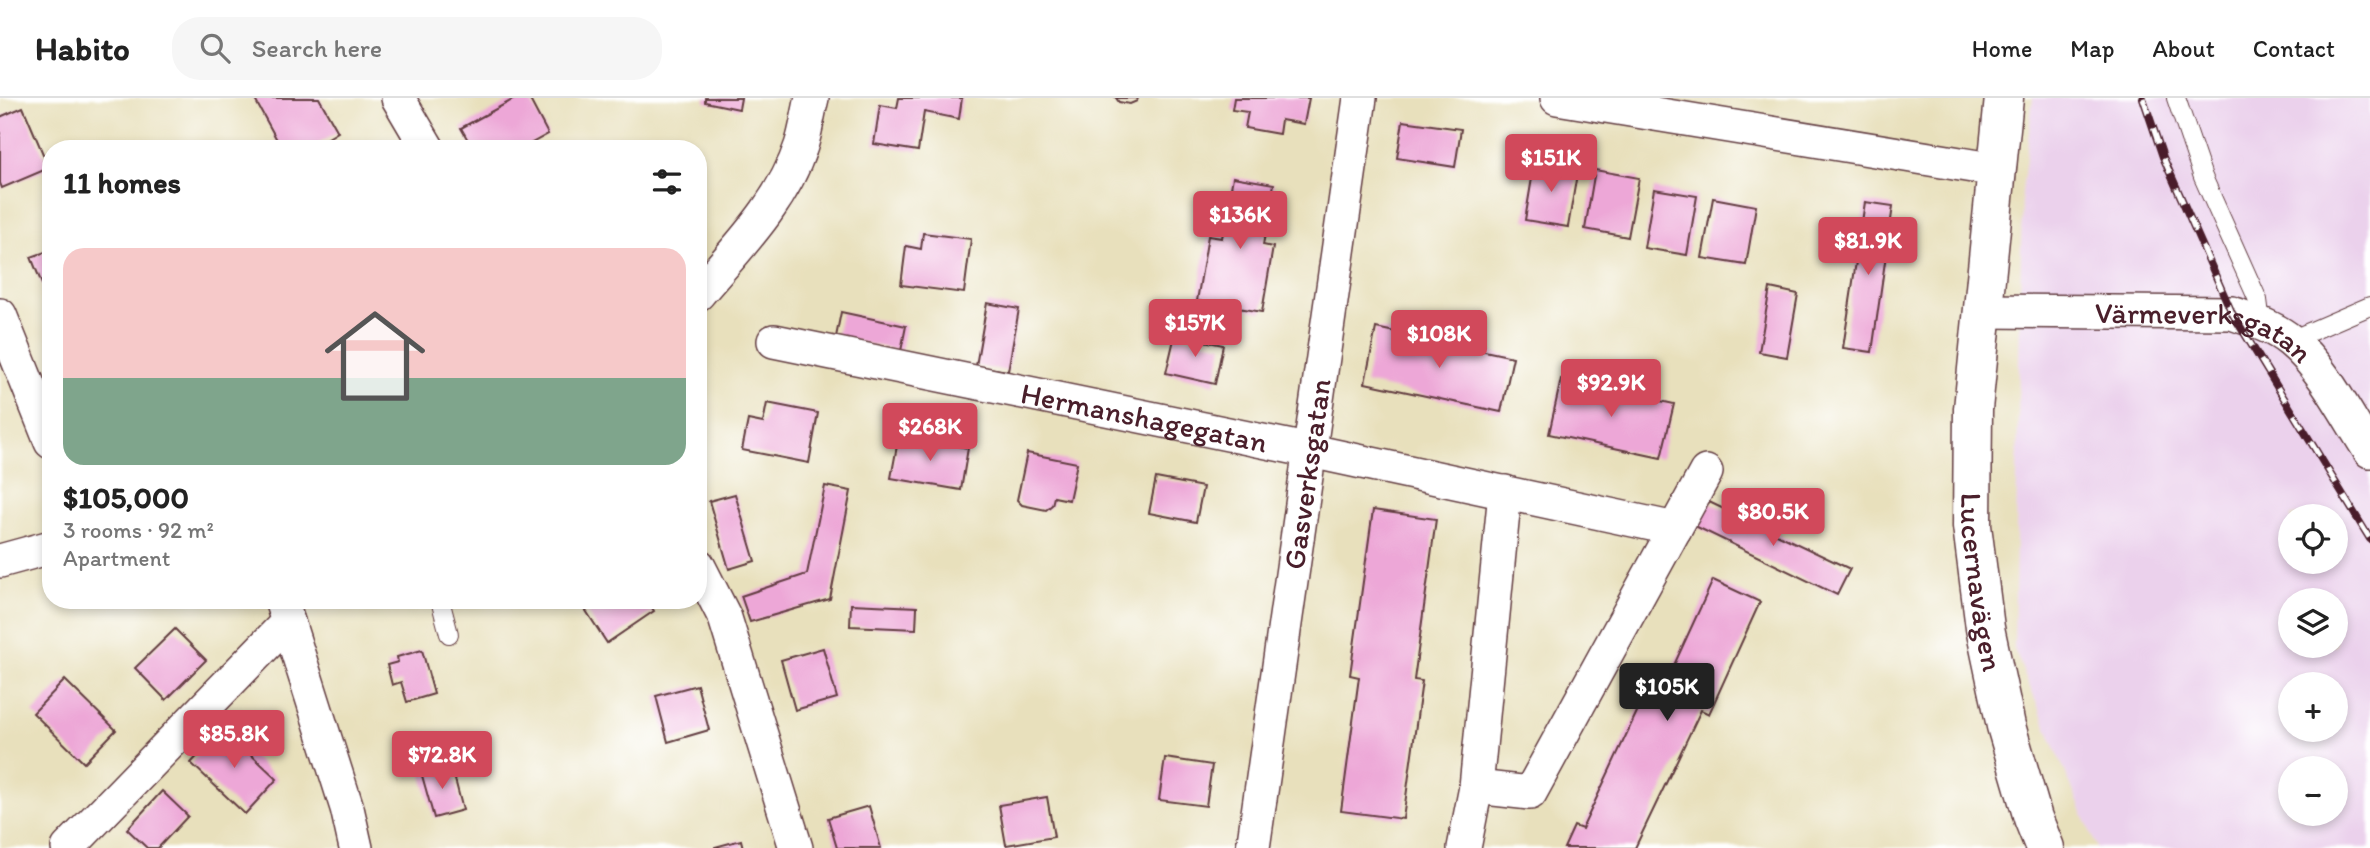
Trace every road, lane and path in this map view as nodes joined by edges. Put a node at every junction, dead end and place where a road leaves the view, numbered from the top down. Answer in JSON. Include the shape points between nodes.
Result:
{"nodes":[{"id":1,"x":398,"y":98,"type":"edge"},
{"id":2,"x":812,"y":98,"type":"edge"},
{"id":3,"x":1360,"y":98,"type":"edge"},
{"id":4,"x":1557,"y":98,"type":"edge"},
{"id":5,"x":2004,"y":98,"type":"edge"},
{"id":6,"x":2176,"y":98,"type":"edge"},
{"id":7,"x":423,"y":140,"type":"edge"},
{"id":8,"x":1997,"y":170,"type":"junction"},
{"id":9,"x":707,"y":283,"type":"edge"},
{"id":10,"x":2370,"y":306,"type":"edge"},
{"id":11,"x":1984,"y":311,"type":"junction"},
{"id":12,"x":0,"y":315,"type":"edge"},
{"id":13,"x":2261,"y":323,"type":"junction"},
{"id":14,"x":774,"y":341,"type":"dead end"},
{"id":15,"x":2291,"y":341,"type":"junction"},
{"id":16,"x":42,"y":420,"type":"edge"},
{"id":17,"x":1311,"y":451,"type":"junction"},
{"id":18,"x":2370,"y":451,"type":"edge"},
{"id":19,"x":1706,"y":472,"type":"dead end"},
{"id":20,"x":1505,"y":492,"type":"junction"},
{"id":21,"x":1675,"y":529,"type":"junction"},
{"id":22,"x":42,"y":549,"type":"edge"},
{"id":23,"x":0,"y":561,"type":"edge"},
{"id":24,"x":707,"y":583,"type":"edge"},
{"id":25,"x":442,"y":609,"type":"edge"},
{"id":26,"x":285,"y":611,"type":"edge"},
{"id":27,"x":449,"y":634,"type":"dead end"},
{"id":28,"x":1476,"y":787,"type":"junction"},
{"id":29,"x":68,"y":848,"type":"edge"},
{"id":30,"x":356,"y":848,"type":"edge"},
{"id":31,"x":796,"y":848,"type":"edge"},
{"id":32,"x":1253,"y":848,"type":"edge"},
{"id":33,"x":1464,"y":848,"type":"edge"},
{"id":34,"x":2045,"y":848,"type":"edge"}],
"edges":[{"from":1,"to":7,"type":"street"},
{"from":2,"to":9,"type":"street","via":[[801,146],[785,180],[760,221]]},
{"from":3,"to":17,"type":"street","name":"Gasverksgatan"},
{"from":4,"to":8,"type":"street"},
{"from":5,"to":8,"type":"street","name":"Lucernavägen"},
{"from":6,"to":13,"type":"lane","via":[[2203,177],[2258,300]]},
{"from":8,"to":11,"type":"street","name":"Lucernavägen"},
{"from":10,"to":15,"type":"lane"},
{"from":11,"to":13,"type":"street","name":"Värmeverksgatan","via":[[2232,313]]},
{"from":11,"to":34,"type":"street","name":"Lucernavägen","via":[[1973,409],[1972,526],[2006,726]]},
{"from":12,"to":16,"type":"street"},
{"from":13,"to":15,"type":"street","name":"Värmeverksgatan"},
{"from":14,"to":17,"type":"street","name":"Hermanshagegatan"},
{"from":15,"to":18,"type":"street","name":"Värmeverksgatan","via":[[2316,368]]},
{"from":17,"to":20,"type":"street","name":"Hermanshagegatan"},
{"from":17,"to":32,"type":"street","name":"Gasverksgatan"},
{"from":19,"to":21,"type":"street"},
{"from":20,"to":21,"type":"street","name":"Hermanshagegatan"},
{"from":20,"to":28,"type":"street"},
{"from":21,"to":28,"type":"street","via":[[1530,793]]},
{"from":22,"to":23,"type":"street"},
{"from":24,"to":31,"type":"street","via":[[725,618]]},
{"from":25,"to":27,"type":"lane"},
{"from":26,"to":29,"type":"street"},
{"from":26,"to":30,"type":"street"},
{"from":28,"to":33,"type":"street"}]}
